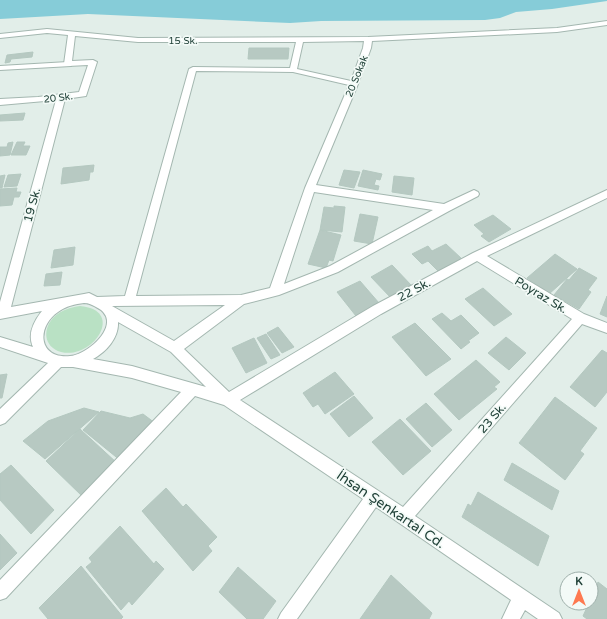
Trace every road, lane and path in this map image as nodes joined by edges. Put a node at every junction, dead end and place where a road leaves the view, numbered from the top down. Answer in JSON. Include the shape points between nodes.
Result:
{"nodes":[{"id":1,"x":607,"y":23,"type":"edge"},
{"id":2,"x":72,"y":33,"type":"junction"},
{"id":3,"x":0,"y":36,"type":"edge"},
{"id":4,"x":368,"y":39,"type":"junction"},
{"id":5,"x":300,"y":40,"type":"junction"},
{"id":6,"x":68,"y":64,"type":"junction"},
{"id":7,"x":0,"y":68,"type":"edge"},
{"id":8,"x":292,"y":70,"type":"junction"},
{"id":9,"x":354,"y":84,"type":"junction"},
{"id":10,"x":61,"y":97,"type":"junction"},
{"id":11,"x":0,"y":102,"type":"edge"},
{"id":12,"x":310,"y":188,"type":"junction"},
{"id":13,"x":474,"y":194,"type":"dead end"},
{"id":14,"x":606,"y":196,"type":"edge"},
{"id":15,"x":445,"y":208,"type":"junction"},
{"id":16,"x":477,"y":256,"type":"junction"},
{"id":17,"x":275,"y":292,"type":"junction"},
{"id":18,"x":242,"y":300,"type":"junction"},
{"id":19,"x":99,"y":301,"type":"junction"},
{"id":20,"x":129,"y":301,"type":"junction"},
{"id":21,"x":64,"y":302,"type":"junction"},
{"id":22,"x":111,"y":312,"type":"junction"},
{"id":23,"x":2,"y":314,"type":"edge"},
{"id":24,"x":580,"y":318,"type":"junction"},
{"id":25,"x":607,"y":328,"type":"edge"},
{"id":26,"x":0,"y":342,"type":"edge"},
{"id":27,"x":175,"y":348,"type":"junction"},
{"id":28,"x":52,"y":359,"type":"junction"},
{"id":29,"x":72,"y":361,"type":"junction"},
{"id":30,"x":194,"y":389,"type":"junction"},
{"id":31,"x":228,"y":400,"type":"junction"},
{"id":32,"x":0,"y":418,"type":"edge"},
{"id":33,"x":374,"y":497,"type":"junction"},
{"id":34,"x":404,"y":517,"type":"junction"},
{"id":35,"x":0,"y":592,"type":"edge"},
{"id":36,"x":522,"y":598,"type":"junction"},
{"id":37,"x":286,"y":619,"type":"edge"},
{"id":38,"x":511,"y":619,"type":"edge"},
{"id":39,"x":553,"y":619,"type":"edge"}],
"edges":[{"from":1,"to":4,"type":"street","name":"20 Sokak","via":[[557,30]]},
{"from":2,"to":3,"type":"street","name":"15 Sk.","via":[[33,32]]},
{"from":2,"to":5,"type":"street","name":"15 Sk.","via":[[128,40]]},
{"from":2,"to":6,"type":"street"},
{"from":4,"to":5,"type":"street","name":"15 Sk."},
{"from":4,"to":9,"type":"street","name":"20 Sokak"},
{"from":5,"to":8,"type":"street"},
{"from":6,"to":7,"type":"lane"},
{"from":6,"to":10,"type":"street","name":"20 Sk.","via":[[93,62],[83,94]]},
{"from":8,"to":9,"type":"street"},
{"from":8,"to":20,"type":"street","via":[[193,69]]},
{"from":9,"to":12,"type":"street","name":"20 Sokak"},
{"from":10,"to":11,"type":"street","name":"20 Sk."},
{"from":10,"to":23,"type":"street","name":"19 Sk."},
{"from":12,"to":15,"type":"street"},
{"from":12,"to":17,"type":"street","name":"20 Sokak"},
{"from":13,"to":15,"type":"street"},
{"from":14,"to":16,"type":"street","name":"22 Sk."},
{"from":15,"to":17,"type":"street","via":[[334,269]]},
{"from":16,"to":24,"type":"street","name":"Poyraz Sk."},
{"from":16,"to":31,"type":"street","name":"22 Sk.","via":[[377,310]]},
{"from":17,"to":18,"type":"street"},
{"from":18,"to":20,"type":"street"},
{"from":18,"to":27,"type":"street"},
{"from":19,"to":20,"type":"street"},
{"from":19,"to":21,"type":"street","via":[[89,298]]},
{"from":19,"to":22,"type":"street"},
{"from":21,"to":23,"type":"street"},
{"from":21,"to":28,"type":"street","via":[[53,309],[38,328],[36,339],[39,349]]},
{"from":22,"to":27,"type":"street"},
{"from":22,"to":29,"type":"street","via":[[112,331],[106,342],[85,357]]},
{"from":24,"to":25,"type":"street","name":"Poyraz Sk."},
{"from":24,"to":34,"type":"street","name":"23 Sk."},
{"from":26,"to":28,"type":"street"},
{"from":27,"to":31,"type":"street"},
{"from":28,"to":29,"type":"street"},
{"from":28,"to":32,"type":"street"},
{"from":29,"to":30,"type":"street","via":[[132,372]]},
{"from":30,"to":31,"type":"street"},
{"from":30,"to":35,"type":"street"},
{"from":31,"to":33,"type":"street","name":"İhsan Şenkartal Cd."},
{"from":33,"to":34,"type":"street","name":"İhsan Şenkartal Cd."},
{"from":33,"to":37,"type":"street"},
{"from":34,"to":36,"type":"street","name":"İhsan Şenkartal Cd."},
{"from":36,"to":38,"type":"street"},
{"from":36,"to":39,"type":"street","name":"İhsan Şenkartal Cd."}]}
